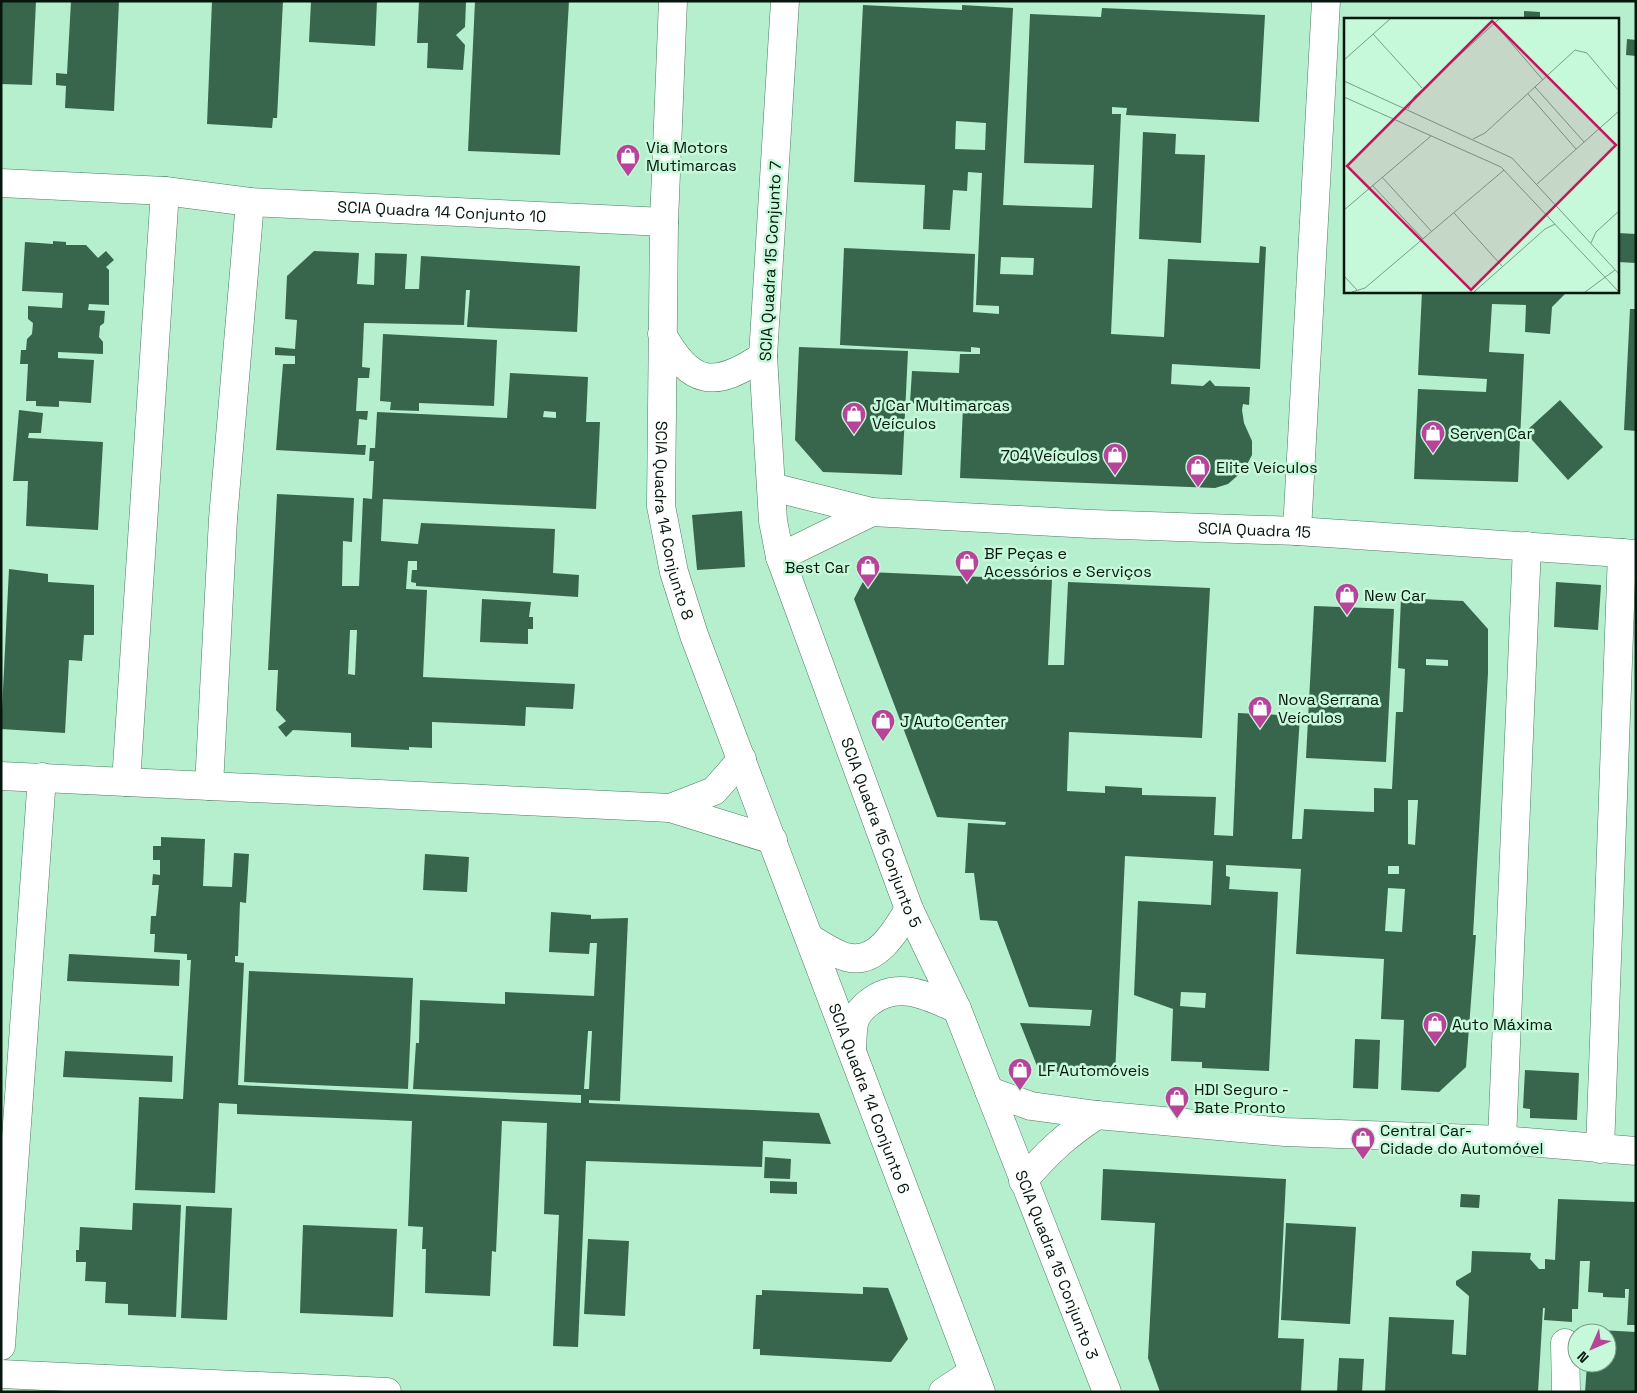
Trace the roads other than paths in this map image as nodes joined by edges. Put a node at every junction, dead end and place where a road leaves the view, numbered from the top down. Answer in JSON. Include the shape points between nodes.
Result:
{"nodes":[{"id":1,"x":674,"y":1,"type":"edge"},
{"id":2,"x":785,"y":1,"type":"edge"},
{"id":3,"x":1326,"y":1,"type":"edge"},
{"id":4,"x":1,"y":183,"type":"edge"},
{"id":5,"x":165,"y":191,"type":"junction"},
{"id":6,"x":250,"y":202,"type":"junction"},
{"id":7,"x":664,"y":222,"type":"junction"},
{"id":8,"x":662,"y":334,"type":"junction"},
{"id":9,"x":763,"y":356,"type":"junction"},
{"id":10,"x":772,"y":487,"type":"junction"},
{"id":11,"x":872,"y":512,"type":"junction"},
{"id":12,"x":773,"y":521,"type":"joint"},
{"id":13,"x":1297,"y":531,"type":"junction"},
{"id":14,"x":1528,"y":546,"type":"junction"},
{"id":15,"x":1629,"y":554,"type":"edge"},
{"id":16,"x":780,"y":556,"type":"junction"},
{"id":17,"x":742,"y":759,"type":"junction"},
{"id":18,"x":1,"y":776,"type":"edge"},
{"id":19,"x":42,"y":778,"type":"junction"},
{"id":20,"x":126,"y":782,"type":"junction"},
{"id":21,"x":209,"y":786,"type":"junction"},
{"id":22,"x":758,"y":805,"type":"joint"},
{"id":23,"x":670,"y":808,"type":"junction"},
{"id":24,"x":773,"y":840,"type":"junction"},
{"id":25,"x":909,"y":909,"type":"junction"},
{"id":26,"x":811,"y":939,"type":"junction"},
{"id":27,"x":957,"y":1009,"type":"junction"},
{"id":28,"x":852,"y":1048,"type":"junction"},
{"id":29,"x":989,"y":1091,"type":"junction"},
{"id":30,"x":1098,"y":1115,"type":"junction"},
{"id":31,"x":1007,"y":1138,"type":"joint"},
{"id":32,"x":1502,"y":1140,"type":"junction"},
{"id":33,"x":1600,"y":1148,"type":"junction"},
{"id":34,"x":1636,"y":1151,"type":"edge"},
{"id":35,"x":1024,"y":1181,"type":"junction"},
{"id":36,"x":1565,"y":1343,"type":"dead end"},
{"id":37,"x":1,"y":1346,"type":"edge"},
{"id":38,"x":1,"y":1374,"type":"edge"},
{"id":39,"x":977,"y":1382,"type":"edge"},
{"id":40,"x":387,"y":1392,"type":"edge"},
{"id":41,"x":943,"y":1392,"type":"edge"},
{"id":42,"x":1107,"y":1392,"type":"edge"},
{"id":43,"x":1566,"y":1392,"type":"edge"}],
"edges":[{"from":1,"to":7,"type":"street"},
{"from":2,"to":9,"type":"street","name":"SCIA Quadra 15 Conjunto 7"},
{"from":3,"to":13,"type":"street"},
{"from":4,"to":5,"type":"street","name":"SCIA Quadra 14 Conjunto 10"},
{"from":5,"to":6,"type":"street","name":"SCIA Quadra 14 Conjunto 10"},
{"from":5,"to":20,"type":"street"},
{"from":6,"to":7,"type":"street","name":"SCIA Quadra 14 Conjunto 10"},
{"from":6,"to":21,"type":"street","via":[[223,518]]},
{"from":7,"to":8,"type":"street","name":"SCIA Quadra 14 Conjunto 8"},
{"from":8,"to":9,"type":"street","via":[[685,368],[703,378],[742,370]]},
{"from":8,"to":17,"type":"street","name":"SCIA Quadra 14 Conjunto 8","via":[[663,516],[674,572],[694,635]]},
{"from":9,"to":10,"type":"street","name":"SCIA Quadra 15 Conjunto 7"},
{"from":10,"to":11,"type":"street","name":"SCIA Quadra 15"},
{"from":10,"to":12,"type":"street","name":"SCIA Quadra 15 Conjunto 7"},
{"from":11,"to":13,"type":"street","name":"SCIA Quadra 15"},
{"from":11,"to":16,"type":"street","name":"SCIA Quadra 15"},
{"from":12,"to":16,"type":"street","name":"SCIA Quadra 15 Conjunto 5"},
{"from":13,"to":14,"type":"street","name":"SCIA Quadra 15"},
{"from":14,"to":15,"type":"street","name":"SCIA Quadra 15"},
{"from":14,"to":32,"type":"street"},
{"from":15,"to":33,"type":"street"},
{"from":16,"to":25,"type":"street","name":"SCIA Quadra 15 Conjunto 5"},
{"from":17,"to":22,"type":"street","name":"SCIA Quadra 14 Conjunto 8"},
{"from":17,"to":23,"type":"street","via":[[714,791]]},
{"from":18,"to":19,"type":"street"},
{"from":19,"to":20,"type":"street"},
{"from":19,"to":37,"type":"street"},
{"from":20,"to":21,"type":"street"},
{"from":21,"to":23,"type":"street"},
{"from":22,"to":24,"type":"street","name":"SCIA Quadra 14 Conjunto 6"},
{"from":23,"to":24,"type":"street"},
{"from":24,"to":26,"type":"street","name":"SCIA Quadra 14 Conjunto 6"},
{"from":25,"to":26,"type":"street","via":[[894,935],[866,957],[846,958]]},
{"from":25,"to":27,"type":"street","name":"SCIA Quadra 15 Conjunto 5"},
{"from":26,"to":28,"type":"street","name":"SCIA Quadra 14 Conjunto 6"},
{"from":27,"to":28,"type":"street","via":[[922,993],[898,990],[878,995],[864,1006],[855,1020]]},
{"from":27,"to":29,"type":"street","name":"SCIA Quadra 15 Conjunto 5"},
{"from":28,"to":39,"type":"street","name":"SCIA Quadra 14 Conjunto 6"},
{"from":29,"to":30,"type":"street","via":[[1031,1106]]},
{"from":29,"to":31,"type":"street","name":"SCIA Quadra 15 Conjunto 5"},
{"from":30,"to":32,"type":"street","via":[[1285,1132]]},
{"from":30,"to":35,"type":"street","via":[[1069,1133]]},
{"from":31,"to":35,"type":"street","name":"SCIA Quadra 15 Conjunto 3"},
{"from":32,"to":33,"type":"street"},
{"from":33,"to":34,"type":"street"},
{"from":35,"to":42,"type":"street","name":"SCIA Quadra 15 Conjunto 3"},
{"from":36,"to":43,"type":"street"},
{"from":38,"to":40,"type":"street"},
{"from":39,"to":41,"type":"street"}]}
